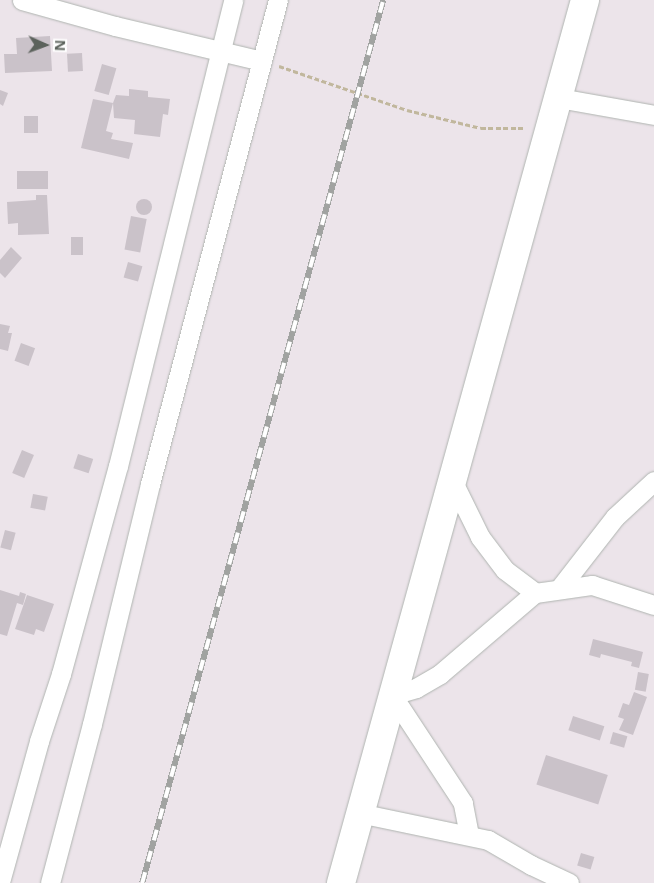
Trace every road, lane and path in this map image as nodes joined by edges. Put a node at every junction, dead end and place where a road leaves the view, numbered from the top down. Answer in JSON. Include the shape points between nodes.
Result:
{"nodes":[{"id":1,"x":22,"y":0,"type":"edge"},
{"id":2,"x":233,"y":0,"type":"edge"},
{"id":3,"x":278,"y":0,"type":"edge"},
{"id":4,"x":585,"y":0,"type":"edge"},
{"id":5,"x":220,"y":51,"type":"junction"},
{"id":6,"x":262,"y":60,"type":"junction"},
{"id":7,"x":559,"y":98,"type":"junction"},
{"id":8,"x":654,"y":115,"type":"edge"},
{"id":9,"x":549,"y":128,"type":"junction"},
{"id":10,"x":452,"y":480,"type":"junction"},
{"id":11,"x":654,"y":481,"type":"edge"},
{"id":12,"x":559,"y":589,"type":"junction"},
{"id":13,"x":535,"y":593,"type":"junction"},
{"id":14,"x":654,"y":605,"type":"edge"},
{"id":15,"x":392,"y":695,"type":"junction"},
{"id":16,"x":359,"y":812,"type":"junction"},
{"id":17,"x":469,"y":835,"type":"junction"},
{"id":18,"x":0,"y":882,"type":"edge"},
{"id":19,"x":50,"y":883,"type":"edge"},
{"id":20,"x":341,"y":883,"type":"edge"},
{"id":21,"x":569,"y":883,"type":"edge"}],
"edges":[{"from":1,"to":5,"type":"street"},
{"from":2,"to":5,"type":"street"},
{"from":3,"to":6,"type":"street"},
{"from":4,"to":7,"type":"street"},
{"from":5,"to":6,"type":"street"},
{"from":5,"to":18,"type":"street","via":[[118,466]]},
{"from":6,"to":9,"type":"path","via":[[407,110],[481,128]]},
{"from":6,"to":19,"type":"street","via":[[150,484]]},
{"from":7,"to":8,"type":"street"},
{"from":7,"to":9,"type":"street"},
{"from":9,"to":10,"type":"street"},
{"from":10,"to":13,"type":"street","via":[[485,544],[505,570]]},
{"from":10,"to":15,"type":"street"},
{"from":11,"to":12,"type":"street","via":[[615,517]]},
{"from":12,"to":13,"type":"street"},
{"from":12,"to":14,"type":"street","via":[[592,585]]},
{"from":13,"to":15,"type":"street","via":[[440,674],[416,688]]},
{"from":15,"to":16,"type":"street"},
{"from":15,"to":17,"type":"street","via":[[463,803]]},
{"from":16,"to":17,"type":"street"},
{"from":16,"to":20,"type":"street"},
{"from":17,"to":21,"type":"street","via":[[501,846]]}]}
